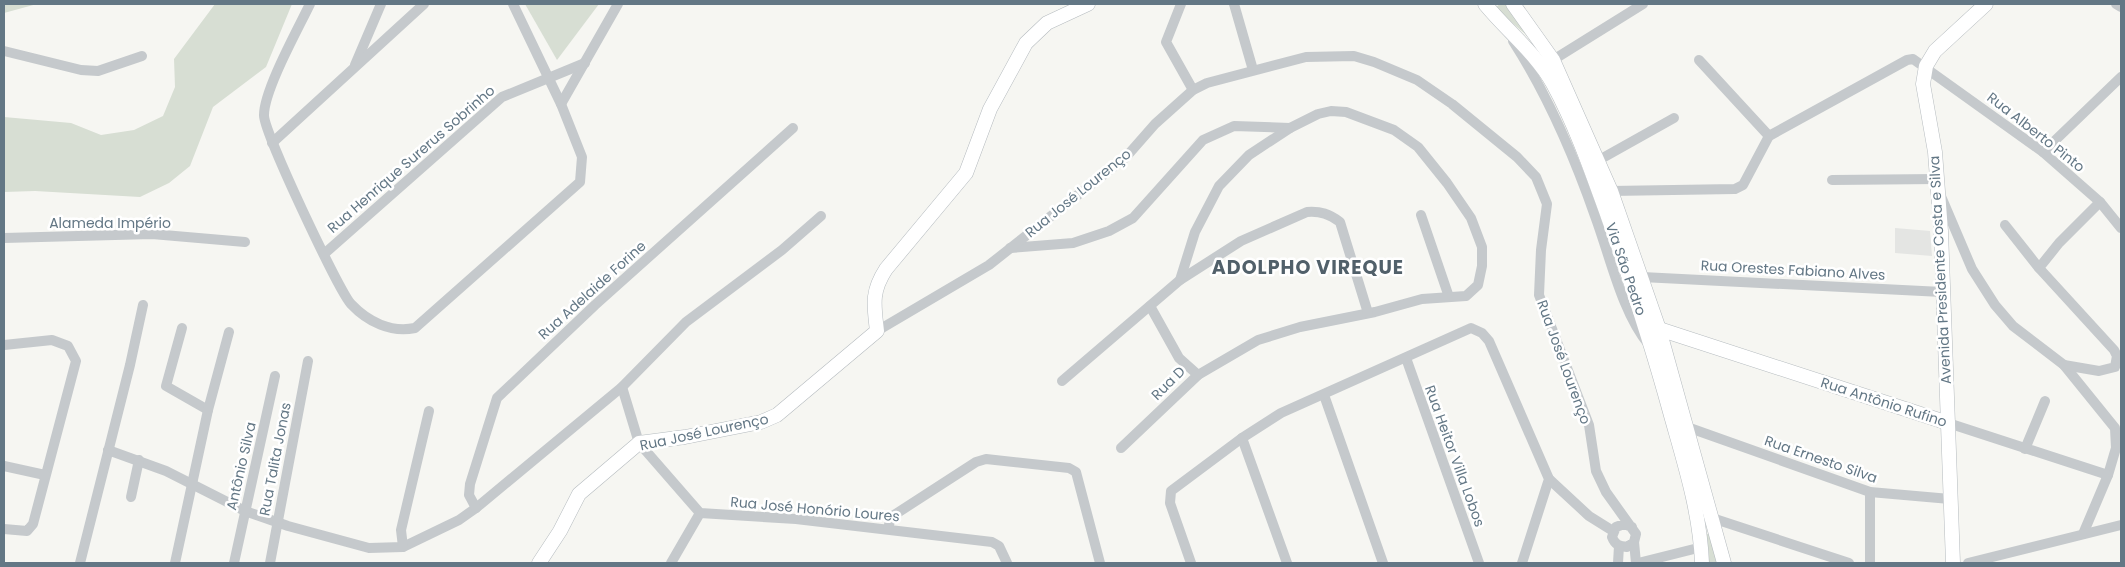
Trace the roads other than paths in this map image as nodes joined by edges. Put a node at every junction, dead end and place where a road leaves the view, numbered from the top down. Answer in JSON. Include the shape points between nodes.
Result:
{"nodes":[{"id":1,"x":310,"y":4,"type":"edge"},
{"id":2,"x":381,"y":4,"type":"edge"},
{"id":3,"x":424,"y":4,"type":"edge"},
{"id":4,"x":513,"y":4,"type":"edge"},
{"id":5,"x":618,"y":4,"type":"edge"},
{"id":6,"x":1088,"y":4,"type":"edge"},
{"id":7,"x":1181,"y":4,"type":"edge"},
{"id":8,"x":1234,"y":4,"type":"edge"},
{"id":9,"x":1485,"y":4,"type":"edge"},
{"id":10,"x":1512,"y":4,"type":"edge"},
{"id":11,"x":1643,"y":4,"type":"edge"},
{"id":12,"x":1986,"y":4,"type":"edge"},
{"id":13,"x":2116,"y":4,"type":"edge"},
{"id":14,"x":2121,"y":7,"type":"edge"},
{"id":15,"x":4,"y":51,"type":"edge"},
{"id":16,"x":142,"y":56,"type":"dead end"},
{"id":17,"x":1553,"y":60,"type":"junction"},
{"id":18,"x":1700,"y":60,"type":"dead end"},
{"id":19,"x":585,"y":63,"type":"junction"},
{"id":20,"x":1926,"y":66,"type":"junction"},
{"id":21,"x":354,"y":68,"type":"junction"},
{"id":22,"x":1253,"y":70,"type":"junction"},
{"id":23,"x":2121,"y":77,"type":"edge"},
{"id":24,"x":547,"y":78,"type":"junction"},
{"id":25,"x":1193,"y":90,"type":"junction"},
{"id":26,"x":561,"y":104,"type":"junction"},
{"id":27,"x":1674,"y":118,"type":"dead end"},
{"id":28,"x":794,"y":128,"type":"dead end"},
{"id":29,"x":1290,"y":128,"type":"junction"},
{"id":30,"x":1769,"y":136,"type":"junction"},
{"id":31,"x":272,"y":142,"type":"junction"},
{"id":32,"x":2043,"y":152,"type":"junction"},
{"id":33,"x":1599,"y":160,"type":"junction"},
{"id":34,"x":1832,"y":180,"type":"dead end"},
{"id":35,"x":1938,"y":185,"type":"junction"},
{"id":36,"x":1611,"y":191,"type":"junction"},
{"id":37,"x":2100,"y":202,"type":"junction"},
{"id":38,"x":1421,"y":215,"type":"dead end"},
{"id":39,"x":822,"y":216,"type":"dead end"},
{"id":40,"x":2005,"y":225,"type":"dead end"},
{"id":41,"x":2121,"y":228,"type":"edge"},
{"id":42,"x":4,"y":238,"type":"edge"},
{"id":43,"x":245,"y":242,"type":"dead end"},
{"id":44,"x":1010,"y":248,"type":"junction"},
{"id":45,"x":324,"y":254,"type":"junction"},
{"id":46,"x":2039,"y":268,"type":"junction"},
{"id":47,"x":1642,"y":276,"type":"junction"},
{"id":48,"x":1180,"y":280,"type":"junction"},
{"id":49,"x":1942,"y":292,"type":"junction"},
{"id":50,"x":1448,"y":297,"type":"junction"},
{"id":51,"x":143,"y":305,"type":"dead end"},
{"id":52,"x":1150,"y":306,"type":"junction"},
{"id":53,"x":1368,"y":313,"type":"junction"},
{"id":54,"x":182,"y":328,"type":"dead end"},
{"id":55,"x":1659,"y":329,"type":"junction"},
{"id":56,"x":877,"y":331,"type":"junction"},
{"id":57,"x":229,"y":332,"type":"dead end"},
{"id":58,"x":4,"y":345,"type":"edge"},
{"id":59,"x":1406,"y":358,"type":"junction"},
{"id":60,"x":308,"y":361,"type":"dead end"},
{"id":61,"x":2064,"y":365,"type":"junction"},
{"id":62,"x":1198,"y":375,"type":"junction"},
{"id":63,"x":275,"y":376,"type":"dead end"},
{"id":64,"x":1062,"y":381,"type":"dead end"},
{"id":65,"x":622,"y":387,"type":"junction"},
{"id":66,"x":1324,"y":395,"type":"junction"},
{"id":67,"x":2045,"y":401,"type":"dead end"},
{"id":68,"x":208,"y":410,"type":"junction"},
{"id":69,"x":429,"y":411,"type":"dead end"},
{"id":70,"x":1948,"y":423,"type":"junction"},
{"id":71,"x":1687,"y":427,"type":"junction"},
{"id":72,"x":2118,"y":428,"type":"edge"},
{"id":73,"x":1242,"y":438,"type":"junction"},
{"id":74,"x":639,"y":443,"type":"junction"},
{"id":75,"x":1121,"y":448,"type":"dead end"},
{"id":76,"x":2025,"y":449,"type":"junction"},
{"id":77,"x":108,"y":450,"type":"junction"},
{"id":78,"x":139,"y":460,"type":"junction"},
{"id":79,"x":4,"y":466,"type":"edge"},
{"id":80,"x":45,"y":475,"type":"junction"},
{"id":81,"x":2108,"y":475,"type":"junction"},
{"id":82,"x":1550,"y":479,"type":"junction"},
{"id":83,"x":192,"y":483,"type":"junction"},
{"id":84,"x":1870,"y":492,"type":"junction"},
{"id":85,"x":131,"y":497,"type":"dead end"},
{"id":86,"x":1950,"y":500,"type":"junction"},
{"id":87,"x":1613,"y":502,"type":"junction"},
{"id":88,"x":476,"y":508,"type":"junction"},
{"id":89,"x":245,"y":511,"type":"junction"},
{"id":90,"x":700,"y":513,"type":"junction"},
{"id":91,"x":1712,"y":518,"type":"junction"},
{"id":92,"x":276,"y":522,"type":"junction"},
{"id":93,"x":2121,"y":524,"type":"edge"},
{"id":94,"x":1632,"y":527,"type":"junction"},
{"id":95,"x":4,"y":529,"type":"edge"},
{"id":96,"x":888,"y":529,"type":"junction"},
{"id":97,"x":1615,"y":529,"type":"junction"},
{"id":98,"x":2082,"y":534,"type":"junction"},
{"id":99,"x":1634,"y":542,"type":"junction"},
{"id":100,"x":1619,"y":546,"type":"junction"},
{"id":101,"x":403,"y":547,"type":"junction"},
{"id":102,"x":1702,"y":547,"type":"junction"},
{"id":103,"x":1953,"y":559,"type":"edge"},
{"id":104,"x":1970,"y":562,"type":"edge"},
{"id":105,"x":80,"y":563,"type":"edge"},
{"id":106,"x":175,"y":563,"type":"edge"},
{"id":107,"x":234,"y":563,"type":"edge"},
{"id":108,"x":270,"y":563,"type":"edge"},
{"id":109,"x":539,"y":563,"type":"edge"},
{"id":110,"x":671,"y":563,"type":"edge"},
{"id":111,"x":1008,"y":563,"type":"edge"},
{"id":112,"x":1100,"y":563,"type":"edge"},
{"id":113,"x":1192,"y":563,"type":"edge"},
{"id":114,"x":1288,"y":563,"type":"edge"},
{"id":115,"x":1384,"y":563,"type":"edge"},
{"id":116,"x":1479,"y":563,"type":"edge"},
{"id":117,"x":1522,"y":563,"type":"edge"},
{"id":118,"x":1618,"y":563,"type":"edge"},
{"id":119,"x":1637,"y":563,"type":"edge"},
{"id":120,"x":1702,"y":563,"type":"edge"},
{"id":121,"x":1724,"y":563,"type":"edge"},
{"id":122,"x":1849,"y":563,"type":"edge"},
{"id":123,"x":1870,"y":563,"type":"edge"}],
"edges":[{"from":1,"to":31,"type":"street","via":[[271,86],[263,116]]},
{"from":2,"to":21,"type":"street"},
{"from":3,"to":21,"type":"street"},
{"from":4,"to":24,"type":"street"},
{"from":5,"to":19,"type":"street"},
{"from":6,"to":56,"type":"main road","via":[[1047,23],[1026,43],[990,109],[966,173],[876,284]]},
{"from":7,"to":25,"type":"street","via":[[1166,42]]},
{"from":8,"to":22,"type":"street"},
{"from":9,"to":102,"type":"main road","name":"Via São Pedro","via":[[1534,55],[1553,84],[1600,194],[1652,350],[1697,511]]},
{"from":10,"to":17,"type":"main road"},
{"from":11,"to":17,"type":"street"},
{"from":12,"to":20,"type":"main road","via":[[1935,51]]},
{"from":13,"to":14,"type":"street"},
{"from":15,"to":16,"type":"street","via":[[81,70],[98,71]]},
{"from":17,"to":33,"type":"main road"},
{"from":18,"to":30,"type":"street"},
{"from":19,"to":24,"type":"street","name":"Rua Henrique Surerus Sobrinho"},
{"from":19,"to":26,"type":"street"},
{"from":20,"to":30,"type":"street","via":[[1913,59],[1907,60]]},
{"from":20,"to":32,"type":"street","name":"Rua Alberto Pinto"},
{"from":20,"to":35,"type":"main road","name":"Avenida Presidente Costa e Silva","via":[[1923,84]]},
{"from":21,"to":31,"type":"street"},
{"from":22,"to":25,"type":"street","name":"Rua José Lourenço"},
{"from":22,"to":87,"type":"street","name":"Rua José Lourenço","via":[[1306,57],[1354,56],[1374,62],[1417,80],[1452,104],[1517,156],[1536,177],[1547,204],[1539,295],[1589,425],[1596,471]]},
{"from":23,"to":32,"type":"street"},
{"from":24,"to":26,"type":"street"},
{"from":24,"to":45,"type":"street","name":"Rua Henrique Surerus Sobrinho","via":[[515,90],[494,103]]},
{"from":25,"to":44,"type":"street","name":"Rua José Lourenço","via":[[1155,124],[1126,157]]},
{"from":26,"to":45,"type":"street","via":[[582,157],[580,182],[415,328],[402,331],[384,327],[367,317],[350,303]]},
{"from":27,"to":33,"type":"street"},
{"from":28,"to":88,"type":"street","name":"Rua Adelaide Forine","via":[[497,398],[470,484],[469,496]]},
{"from":29,"to":44,"type":"street","via":[[1234,126],[1203,140],[1133,218],[1109,231],[1073,243]]},
{"from":29,"to":48,"type":"street","via":[[1249,156],[1219,186],[1195,232]]},
{"from":29,"to":50,"type":"street","via":[[1318,114],[1346,112],[1394,130],[1418,147],[1471,218],[1482,247],[1478,284],[1466,296]]},
{"from":30,"to":36,"type":"street","via":[[1743,184],[1735,189]]},
{"from":31,"to":45,"type":"street"},
{"from":32,"to":37,"type":"street","name":"Rua Alberto Pinto"},
{"from":33,"to":36,"type":"main road"},
{"from":34,"to":35,"type":"street"},
{"from":35,"to":49,"type":"main road","name":"Avenida Presidente Costa e Silva"},
{"from":35,"to":61,"type":"street","via":[[1972,269],[1995,305],[2013,326]]},
{"from":36,"to":47,"type":"main road"},
{"from":37,"to":41,"type":"street","name":"Rua Alberto Pinto"},
{"from":37,"to":46,"type":"street","via":[[2059,242]]},
{"from":38,"to":50,"type":"street"},
{"from":39,"to":65,"type":"street","via":[[686,322]]},
{"from":40,"to":46,"type":"street"},
{"from":42,"to":43,"type":"street","name":"Alameda Império","via":[[152,234]]},
{"from":44,"to":56,"type":"street","name":"Rua José Lourenço","via":[[989,265]]},
{"from":46,"to":61,"type":"street","via":[[2117,356],[2115,367],[2109,370]]},
{"from":47,"to":49,"type":"street","name":"Rua Orestes Fabiano Alves"},
{"from":47,"to":55,"type":"main road"},
{"from":48,"to":52,"type":"street"},
{"from":48,"to":53,"type":"street","via":[[1242,242],[1307,212],[1318,211],[1330,214],[1340,222]]},
{"from":49,"to":70,"type":"main road","name":"Avenida Presidente Costa e Silva"},
{"from":50,"to":53,"type":"street","via":[[1422,299]]},
{"from":51,"to":77,"type":"street"},
{"from":52,"to":62,"type":"street","name":"Rua D","via":[[1179,358]]},
{"from":52,"to":64,"type":"street"},
{"from":53,"to":62,"type":"street","via":[[1300,327],[1258,340]]},
{"from":54,"to":68,"type":"street","via":[[166,386]]},
{"from":55,"to":70,"type":"main road","name":"Rua Antônio Rufino"},
{"from":55,"to":71,"type":"main road"},
{"from":56,"to":74,"type":"main road","name":"Rua José Lourenço","via":[[777,415],[761,422]]},
{"from":57,"to":68,"type":"street"},
{"from":58,"to":80,"type":"street","via":[[52,340],[68,346],[76,361]]},
{"from":59,"to":66,"type":"street"},
{"from":59,"to":82,"type":"street","via":[[1460,331],[1471,328],[1482,332],[1489,341]]},
{"from":59,"to":116,"type":"street","name":"Rua Heitor Villa Lobos"},
{"from":60,"to":92,"type":"street","name":"Rua Talita Jonas"},
{"from":61,"to":72,"type":"street"},
{"from":62,"to":75,"type":"street","name":"Rua D"},
{"from":63,"to":89,"type":"street","name":"Antônio Silva"},
{"from":65,"to":74,"type":"street"},
{"from":65,"to":88,"type":"street"},
{"from":66,"to":73,"type":"street","via":[[1281,414]]},
{"from":66,"to":115,"type":"street"},
{"from":67,"to":76,"type":"street"},
{"from":68,"to":83,"type":"street"},
{"from":69,"to":101,"type":"street","via":[[401,530]]},
{"from":70,"to":76,"type":"street","name":"Rua Antônio Rufino"},
{"from":70,"to":86,"type":"main road","name":"Avenida Presidente Costa e Silva"},
{"from":71,"to":84,"type":"street","name":"Rua Ernesto Silva"},
{"from":71,"to":91,"type":"main road"},
{"from":72,"to":81,"type":"street"},
{"from":73,"to":113,"type":"street","via":[[1171,491],[1170,503]]},
{"from":73,"to":114,"type":"street"},
{"from":74,"to":90,"type":"street"},
{"from":74,"to":109,"type":"main road","name":"Rua José Lourenço","via":[[579,494]]},
{"from":76,"to":81,"type":"street","name":"Rua Antônio Rufino"},
{"from":77,"to":78,"type":"street"},
{"from":77,"to":105,"type":"street"},
{"from":78,"to":83,"type":"street"},
{"from":78,"to":85,"type":"street"},
{"from":79,"to":80,"type":"street"},
{"from":80,"to":95,"type":"street","via":[[33,524],[27,531]]},
{"from":81,"to":98,"type":"street"},
{"from":82,"to":97,"type":"street","via":[[1589,516]]},
{"from":82,"to":117,"type":"street"},
{"from":83,"to":89,"type":"street"},
{"from":83,"to":106,"type":"street"},
{"from":84,"to":86,"type":"street","name":"Rua Ernesto Silva"},
{"from":84,"to":123,"type":"street"},
{"from":86,"to":103,"type":"main road","name":"Avenida Presidente Costa e Silva"},
{"from":87,"to":94,"type":"street","name":"Rua José Lourenço"},
{"from":87,"to":97,"type":"street","name":"Rua José Lourenço"},
{"from":88,"to":101,"type":"street","via":[[459,520]]},
{"from":89,"to":92,"type":"street"},
{"from":89,"to":107,"type":"street","name":"Antônio Silva"},
{"from":90,"to":96,"type":"street","name":"Rua José Honório Loures"},
{"from":90,"to":110,"type":"street"},
{"from":91,"to":121,"type":"main road"},
{"from":91,"to":122,"type":"street"},
{"from":92,"to":101,"type":"street","via":[[369,548]]},
{"from":92,"to":108,"type":"street","name":"Rua Talita Jonas"},
{"from":93,"to":98,"type":"street"},
{"from":94,"to":97,"type":"street","via":[[1624,524]]},
{"from":94,"to":99,"type":"street","via":[[1636,534]]},
{"from":96,"to":111,"type":"street","name":"Rua José Honório Loures","via":[[992,542],[999,546]]},
{"from":96,"to":112,"type":"street","via":[[891,517],[976,462],[986,459],[1069,468],[1076,472]]},
{"from":97,"to":100,"type":"street","via":[[1612,537]]},
{"from":98,"to":104,"type":"street"},
{"from":99,"to":100,"type":"street","via":[[1627,547]]},
{"from":99,"to":119,"type":"street"},
{"from":100,"to":118,"type":"street"},
{"from":102,"to":119,"type":"street"},
{"from":102,"to":120,"type":"main road","name":"Via São Pedro"},
{"from":103,"to":104,"type":"street"}]}
